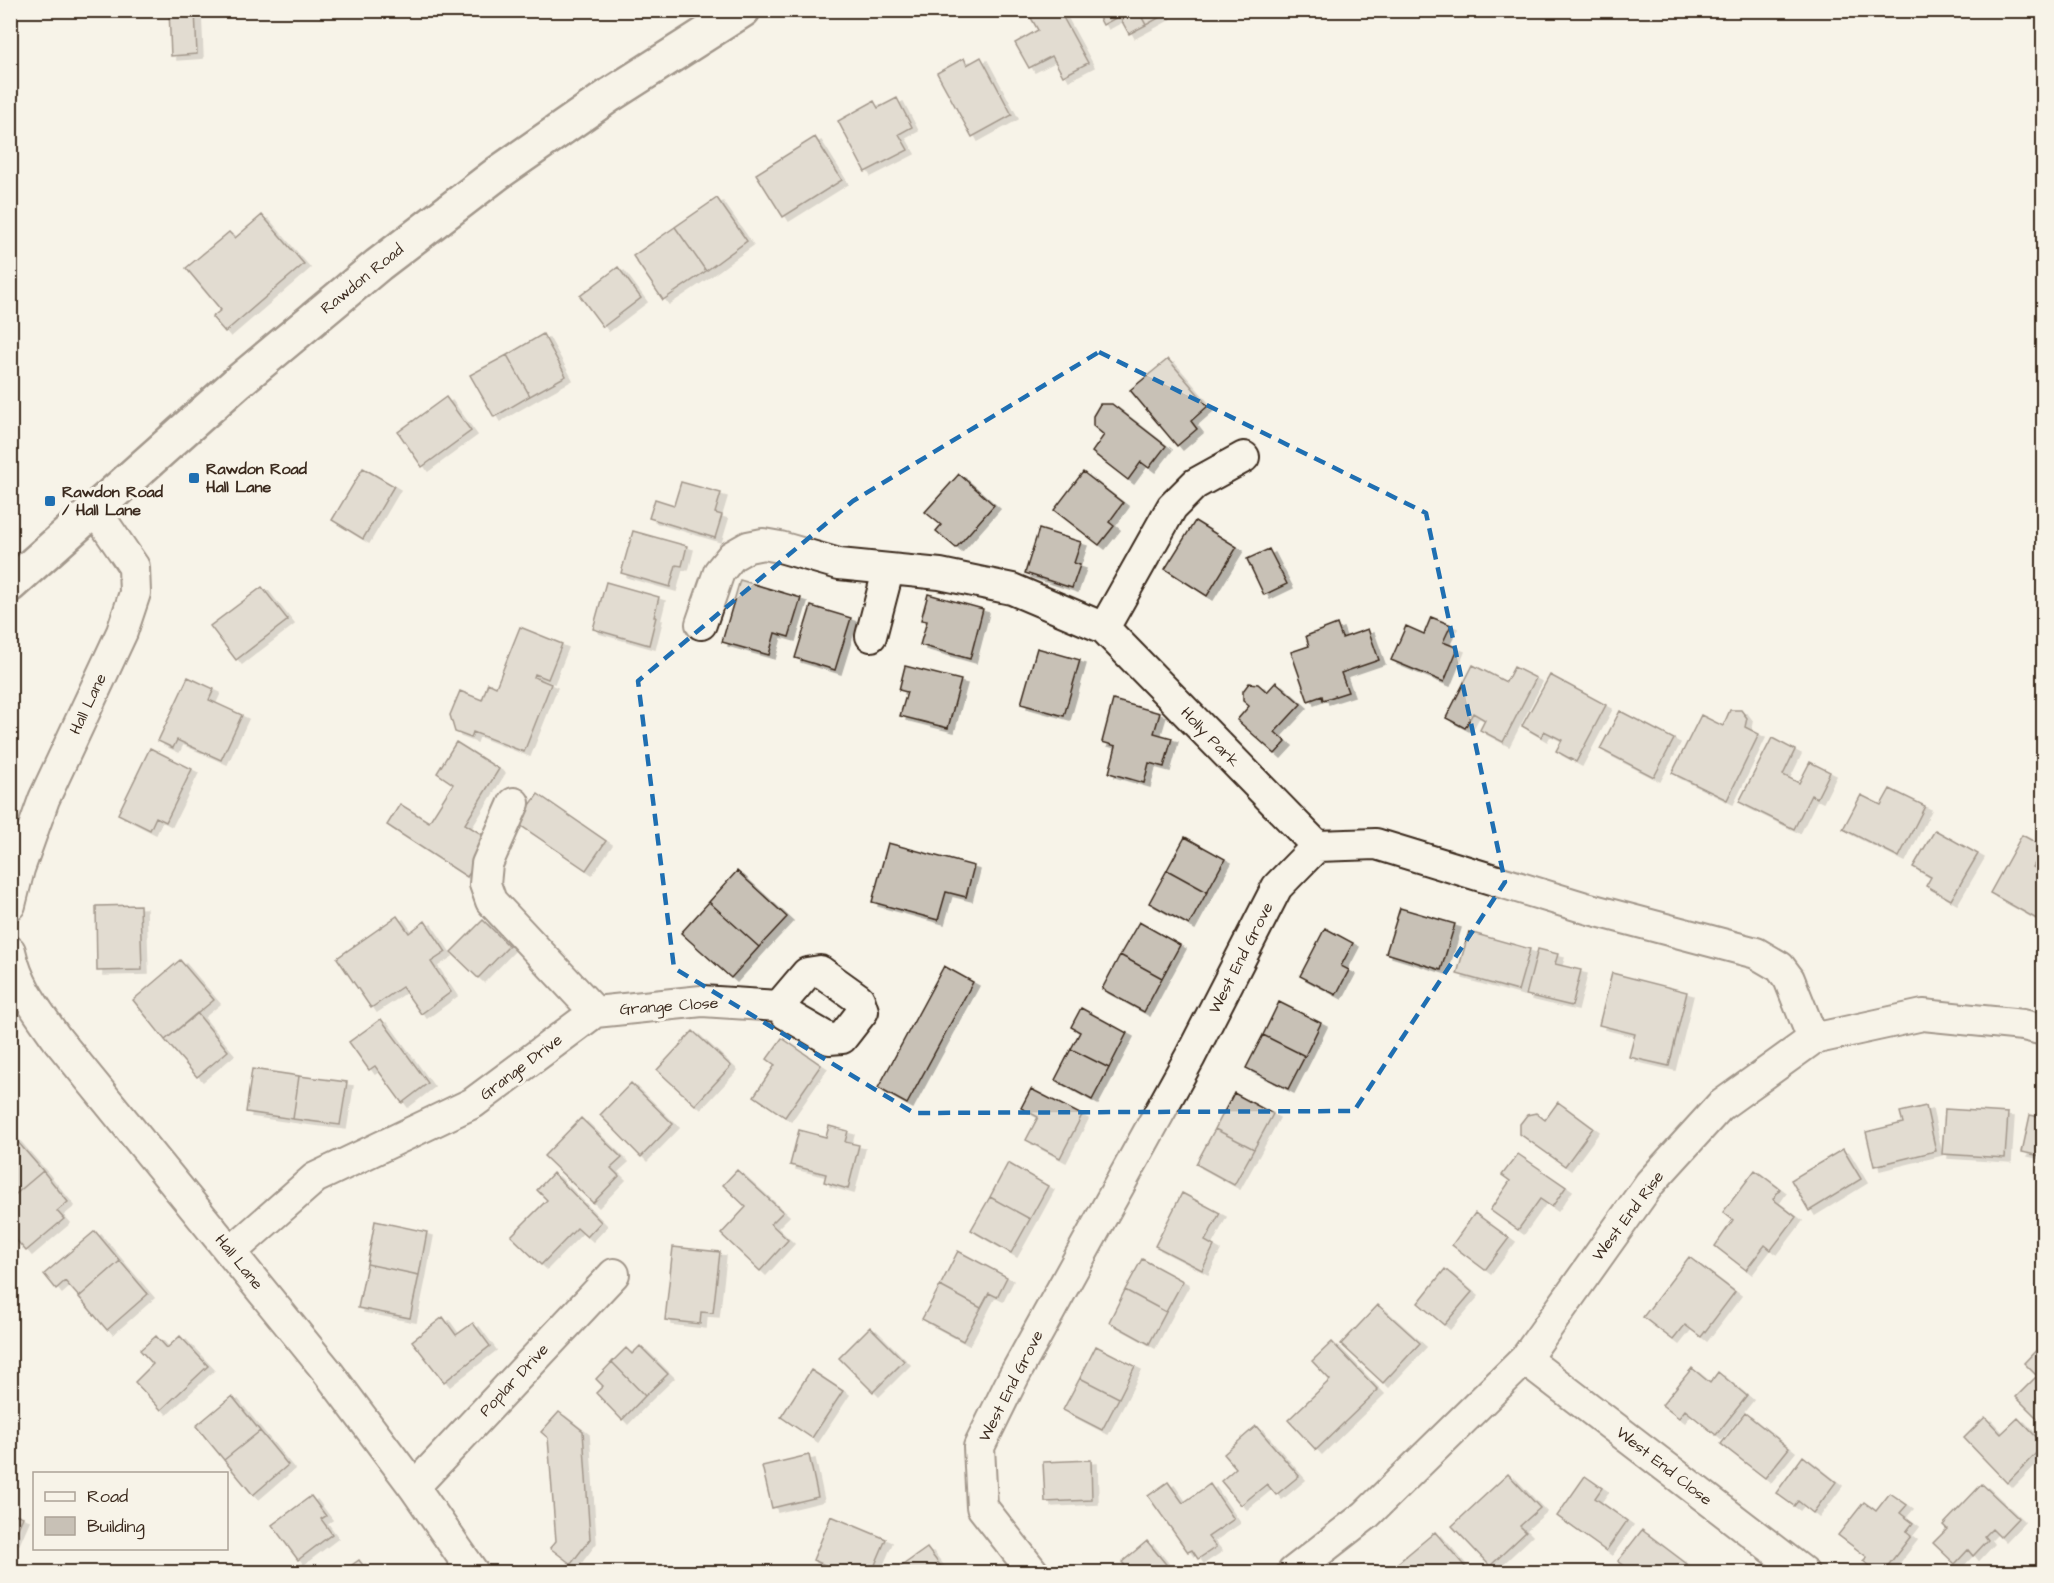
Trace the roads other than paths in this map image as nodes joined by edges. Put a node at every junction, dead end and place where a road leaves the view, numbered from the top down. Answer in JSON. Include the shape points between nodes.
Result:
{"nodes":[{"id":1,"x":743,"y":10,"type":"edge"},
{"id":2,"x":1244,"y":457,"type":"dead end"},
{"id":3,"x":94,"y":510,"type":"junction"},
{"id":4,"x":888,"y":571,"type":"junction"},
{"id":5,"x":10,"y":585,"type":"edge"},
{"id":6,"x":701,"y":624,"type":"dead end"},
{"id":7,"x":1104,"y":628,"type":"junction"},
{"id":8,"x":871,"y":636,"type":"dead end"},
{"id":9,"x":514,"y":803,"type":"dead end"},
{"id":10,"x":1317,"y":846,"type":"junction"},
{"id":11,"x":10,"y":905,"type":"edge"},
{"id":12,"x":10,"y":951,"type":"edge"},
{"id":13,"x":779,"y":1006,"type":"dead end"},
{"id":14,"x":595,"y":1012,"type":"junction"},
{"id":15,"x":2043,"y":1030,"type":"edge"},
{"id":16,"x":1813,"y":1039,"type":"junction"},
{"id":17,"x":231,"y":1252,"type":"junction"},
{"id":18,"x":614,"y":1274,"type":"dead end"},
{"id":19,"x":1525,"y":1359,"type":"junction"},
{"id":20,"x":414,"y":1486,"type":"junction"},
{"id":21,"x":473,"y":1572,"type":"edge"},
{"id":22,"x":1033,"y":1572,"type":"edge"},
{"id":23,"x":1293,"y":1572,"type":"edge"},
{"id":24,"x":1803,"y":1572,"type":"edge"}],
"edges":[{"from":1,"to":3,"type":"main road","name":"Rawdon Road","via":[[545,140],[378,265]]},
{"from":2,"to":7,"type":"street","via":[[1195,483],[1172,507]]},
{"from":3,"to":5,"type":"main road","name":"Rawdon Road"},
{"from":3,"to":11,"type":"street","name":"Hall Lane","via":[[134,567],[135,593],[122,632],[44,799]]},
{"from":4,"to":6,"type":"street","name":"Holly Park","via":[[839,564],[763,544],[748,547],[732,556],[719,572]]},
{"from":4,"to":7,"type":"street","name":"Holly Park","via":[[940,574],[1012,589]]},
{"from":4,"to":8,"type":"street"},
{"from":7,"to":10,"type":"street","name":"Holly Park"},
{"from":9,"to":14,"type":"street","via":[[487,864],[485,884],[491,901]]},
{"from":10,"to":16,"type":"street","via":[[1376,844],[1586,908],[1756,953],[1780,968],[1789,979]]},
{"from":10,"to":22,"type":"street","name":"West End Grove","via":[[1277,887],[1190,1057],[1014,1376],[979,1447],[982,1507]]},
{"from":12,"to":17,"type":"street","name":"Hall Lane","via":[[28,997],[57,1039]]},
{"from":13,"to":14,"type":"street","name":"Grange Close","via":[[702,1001]]},
{"from":14,"to":17,"type":"street","name":"Grange Drive","via":[[473,1103],[315,1178]]},
{"from":15,"to":16,"type":"street","name":"West End Rise","via":[[1923,1015]]},
{"from":16,"to":19,"type":"street","name":"West End Rise","via":[[1720,1106],[1650,1183]]},
{"from":17,"to":20,"type":"street","name":"Hall Lane"},
{"from":18,"to":20,"type":"street","name":"Poplar Drive"},
{"from":19,"to":23,"type":"street","name":"West End Rise","via":[[1366,1515]]},
{"from":19,"to":24,"type":"street","name":"West End Close"},
{"from":20,"to":21,"type":"street","name":"Hall Lane"}]}
